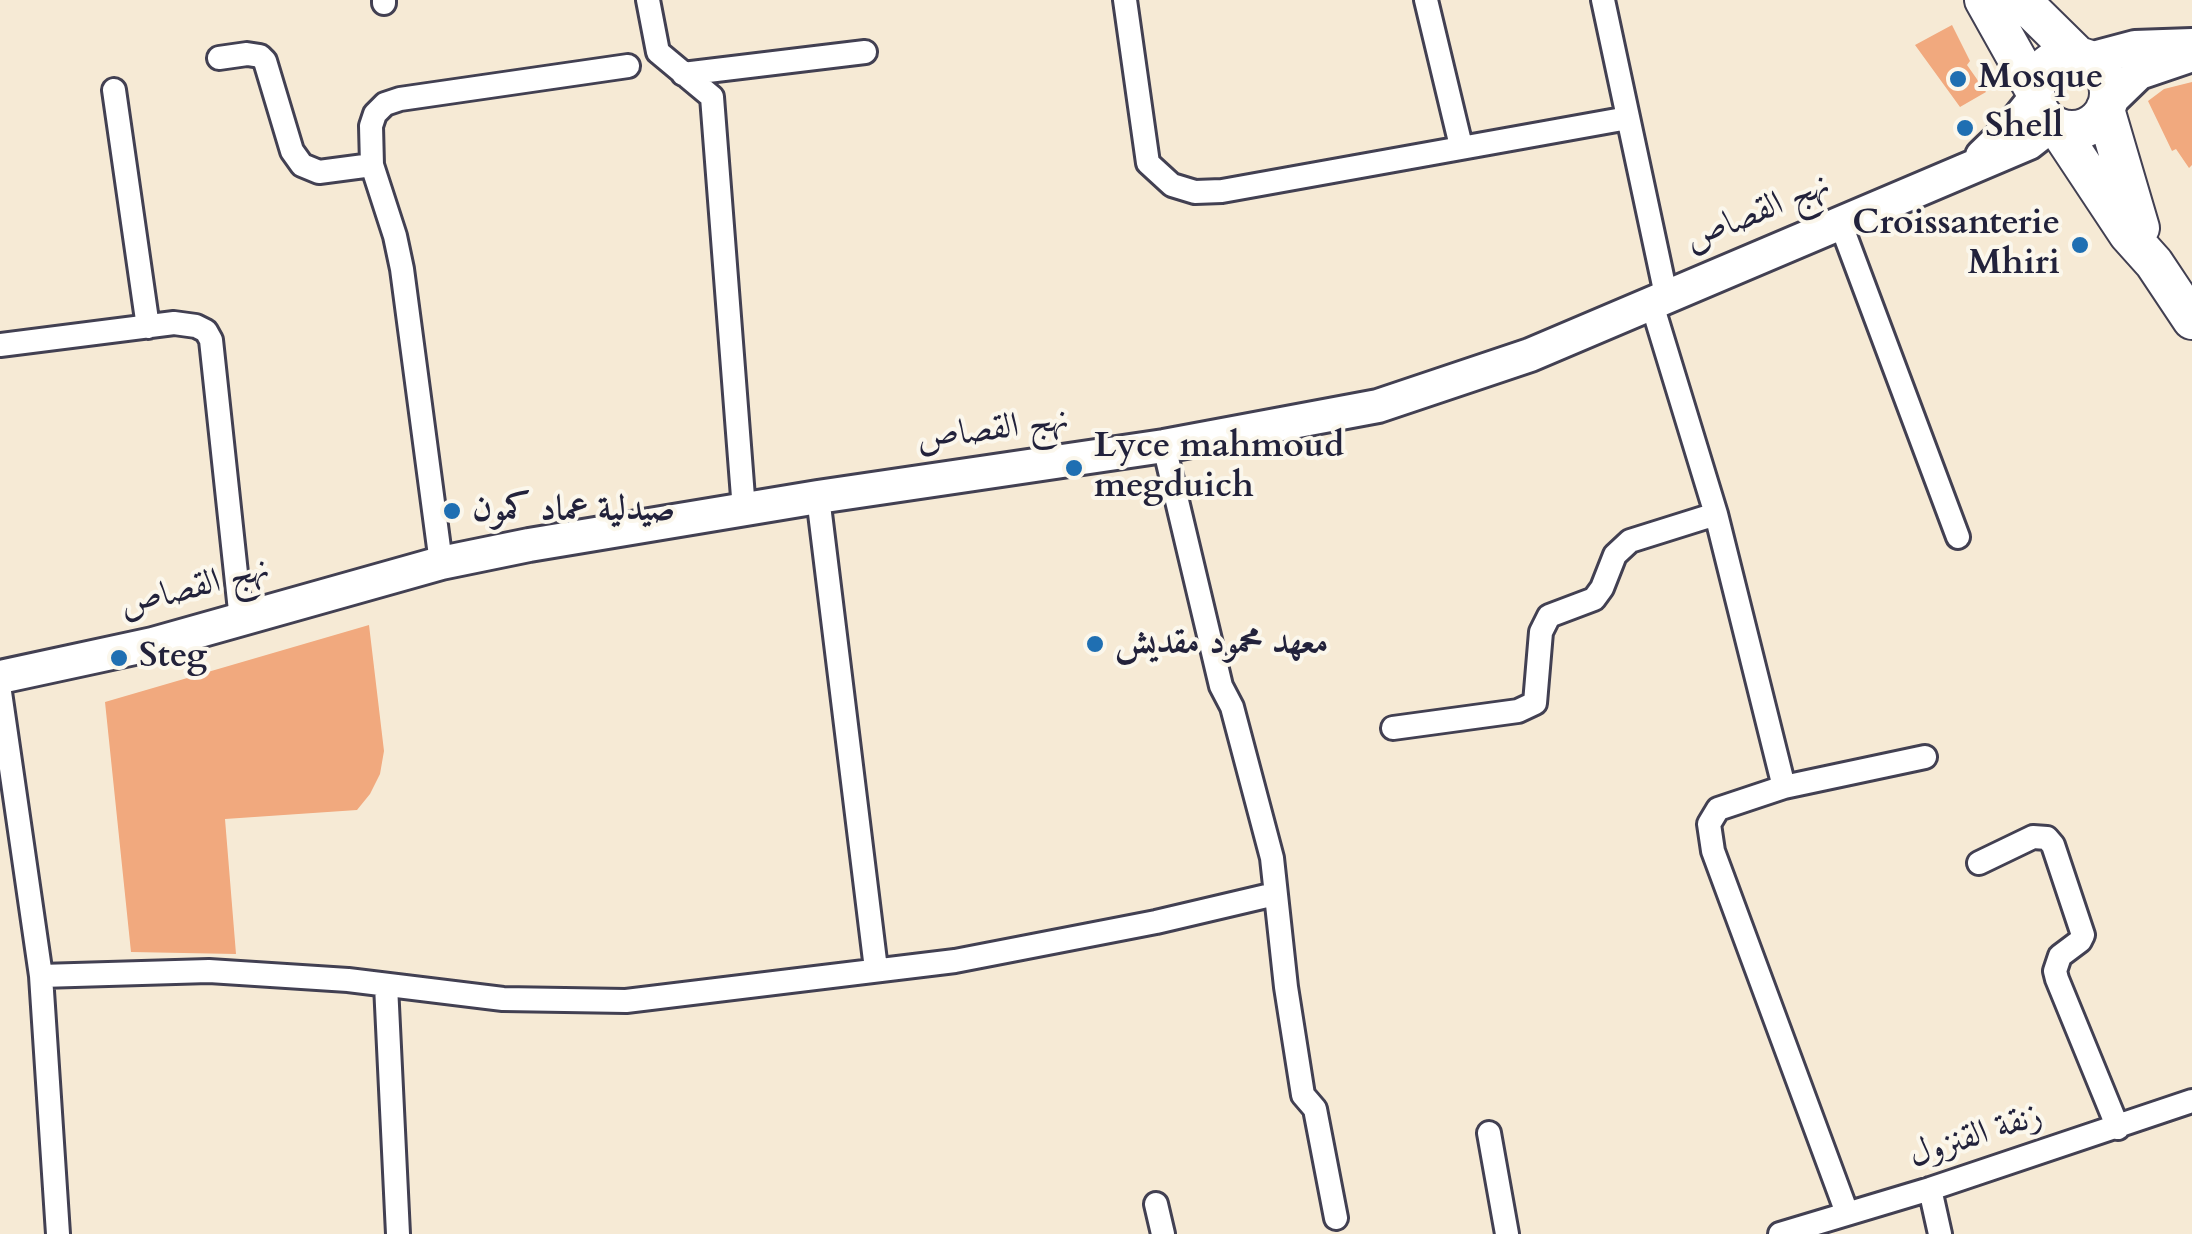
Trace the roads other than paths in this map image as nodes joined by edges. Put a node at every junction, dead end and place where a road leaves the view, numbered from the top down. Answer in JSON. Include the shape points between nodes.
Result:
{"nodes":[{"id":1,"x":648,"y":0,"type":"edge"},
{"id":2,"x":1125,"y":0,"type":"edge"},
{"id":3,"x":1426,"y":0,"type":"edge"},
{"id":4,"x":1603,"y":0,"type":"edge"},
{"id":5,"x":1984,"y":0,"type":"edge"},
{"id":6,"x":2021,"y":0,"type":"edge"},
{"id":7,"x":2192,"y":46,"type":"edge"},
{"id":8,"x":866,"y":52,"type":"dead end"},
{"id":9,"x":2192,"y":55,"type":"edge"},
{"id":10,"x":220,"y":58,"type":"dead end"},
{"id":11,"x":2083,"y":59,"type":"junction"},
{"id":12,"x":628,"y":66,"type":"dead end"},
{"id":13,"x":684,"y":74,"type":"junction"},
{"id":14,"x":114,"y":90,"type":"dead end"},
{"id":15,"x":2106,"y":107,"type":"junction"},
{"id":16,"x":2045,"y":110,"type":"junction"},
{"id":17,"x":1628,"y":118,"type":"junction"},
{"id":18,"x":1461,"y":146,"type":"junction"},
{"id":19,"x":372,"y":165,"type":"junction"},
{"id":20,"x":1840,"y":222,"type":"junction"},
{"id":21,"x":2154,"y":263,"type":"junction"},
{"id":22,"x":1659,"y":298,"type":"junction"},
{"id":23,"x":2192,"y":320,"type":"edge"},
{"id":24,"x":148,"y":326,"type":"junction"},
{"id":25,"x":0,"y":346,"type":"edge"},
{"id":26,"x":1164,"y":446,"type":"junction"},
{"id":27,"x":818,"y":497,"type":"junction"},
{"id":28,"x":744,"y":510,"type":"junction"},
{"id":29,"x":1716,"y":514,"type":"junction"},
{"id":30,"x":1958,"y":537,"type":"dead end"},
{"id":31,"x":442,"y":563,"type":"junction"},
{"id":32,"x":240,"y":620,"type":"junction"},
{"id":33,"x":0,"y":677,"type":"edge"},
{"id":34,"x":0,"y":692,"type":"edge"},
{"id":35,"x":1393,"y":728,"type":"dead end"},
{"id":36,"x":1925,"y":757,"type":"dead end"},
{"id":37,"x":1784,"y":787,"type":"junction"},
{"id":38,"x":1979,"y":864,"type":"dead end"},
{"id":39,"x":1274,"y":894,"type":"junction"},
{"id":40,"x":876,"y":969,"type":"junction"},
{"id":41,"x":40,"y":976,"type":"junction"},
{"id":42,"x":386,"y":984,"type":"junction"},
{"id":43,"x":2192,"y":1102,"type":"edge"},
{"id":44,"x":2118,"y":1128,"type":"junction"},
{"id":45,"x":1489,"y":1133,"type":"dead end"},
{"id":46,"x":1930,"y":1189,"type":"junction"},
{"id":47,"x":1156,"y":1204,"type":"dead end"},
{"id":48,"x":1847,"y":1214,"type":"junction"},
{"id":49,"x":1336,"y":1218,"type":"dead end"},
{"id":50,"x":58,"y":1234,"type":"edge"},
{"id":51,"x":398,"y":1234,"type":"edge"},
{"id":52,"x":1163,"y":1234,"type":"edge"},
{"id":53,"x":1506,"y":1234,"type":"edge"},
{"id":54,"x":1780,"y":1234,"type":"edge"},
{"id":55,"x":1940,"y":1234,"type":"edge"}],
"edges":[{"from":1,"to":13,"type":"street","via":[[658,52]]},
{"from":2,"to":18,"type":"street","via":[[1148,163],[1172,185],[1222,191]]},
{"from":3,"to":18,"type":"street"},
{"from":4,"to":17,"type":"street"},
{"from":5,"to":16,"type":"main road"},
{"from":6,"to":11,"type":"main road"},
{"from":7,"to":11,"type":"street","via":[[2149,46]]},
{"from":8,"to":13,"type":"street"},
{"from":9,"to":15,"type":"street","via":[[2139,73]]},
{"from":10,"to":19,"type":"street","via":[[246,54],[265,61],[302,165],[319,172]]},
{"from":11,"to":15,"type":"main road","via":[[2107,83]]},
{"from":11,"to":16,"type":"main road","via":[[2068,57],[2041,73]]},
{"from":12,"to":19,"type":"street","via":[[385,104],[371,126]]},
{"from":13,"to":28,"type":"street","via":[[710,93],[714,106]]},
{"from":14,"to":24,"type":"street"},
{"from":15,"to":16,"type":"main road","via":[[2079,130]]},
{"from":15,"to":21,"type":"main road","via":[[2132,210]]},
{"from":16,"to":20,"type":"street","name":"نهج القصاص","via":[[2012,128],[1968,168]]},
{"from":16,"to":21,"type":"main road"},
{"from":17,"to":18,"type":"street"},
{"from":17,"to":22,"type":"street"},
{"from":19,"to":31,"type":"street","via":[[402,269]]},
{"from":20,"to":22,"type":"street","name":"نهج القصاص"},
{"from":20,"to":30,"type":"street"},
{"from":21,"to":23,"type":"main road"},
{"from":22,"to":26,"type":"street","name":"نهج القصاص","via":[[1530,355],[1378,406]]},
{"from":22,"to":29,"type":"street"},
{"from":24,"to":25,"type":"street"},
{"from":24,"to":32,"type":"street","via":[[188,324],[211,340]]},
{"from":26,"to":27,"type":"street","name":"نهج القصاص"},
{"from":26,"to":39,"type":"street","via":[[1221,686],[1272,858]]},
{"from":27,"to":28,"type":"street","name":"نهج القصاص"},
{"from":27,"to":40,"type":"street"},
{"from":28,"to":31,"type":"street","name":"نهج القصاص"},
{"from":29,"to":35,"type":"street","via":[[1630,541],[1594,599],[1549,616],[1541,632],[1535,703]]},
{"from":29,"to":37,"type":"street"},
{"from":31,"to":32,"type":"street","name":"نهج القصاص"},
{"from":32,"to":33,"type":"street","name":"نهج القصاص"},
{"from":34,"to":41,"type":"street"},
{"from":36,"to":37,"type":"street"},
{"from":37,"to":48,"type":"street","via":[[1718,809],[1709,833]]},
{"from":38,"to":44,"type":"street","via":[[2032,838],[2053,845],[2083,934],[2060,956],[2057,980]]},
{"from":39,"to":40,"type":"street","via":[[956,961]]},
{"from":39,"to":49,"type":"street","via":[[1303,1095],[1315,1109]]},
{"from":40,"to":42,"type":"street","via":[[626,1001],[504,999]]},
{"from":41,"to":42,"type":"street","via":[[209,970]]},
{"from":41,"to":50,"type":"street"},
{"from":42,"to":51,"type":"street"},
{"from":43,"to":44,"type":"street","name":"زنقة القنزول"},
{"from":44,"to":46,"type":"street","name":"زنقة القنزول"},
{"from":45,"to":53,"type":"street"},
{"from":46,"to":48,"type":"street","name":"زنقة القنزول"},
{"from":46,"to":55,"type":"street"},
{"from":47,"to":52,"type":"street"},
{"from":48,"to":54,"type":"street","name":"زنقة القنزول"}]}
